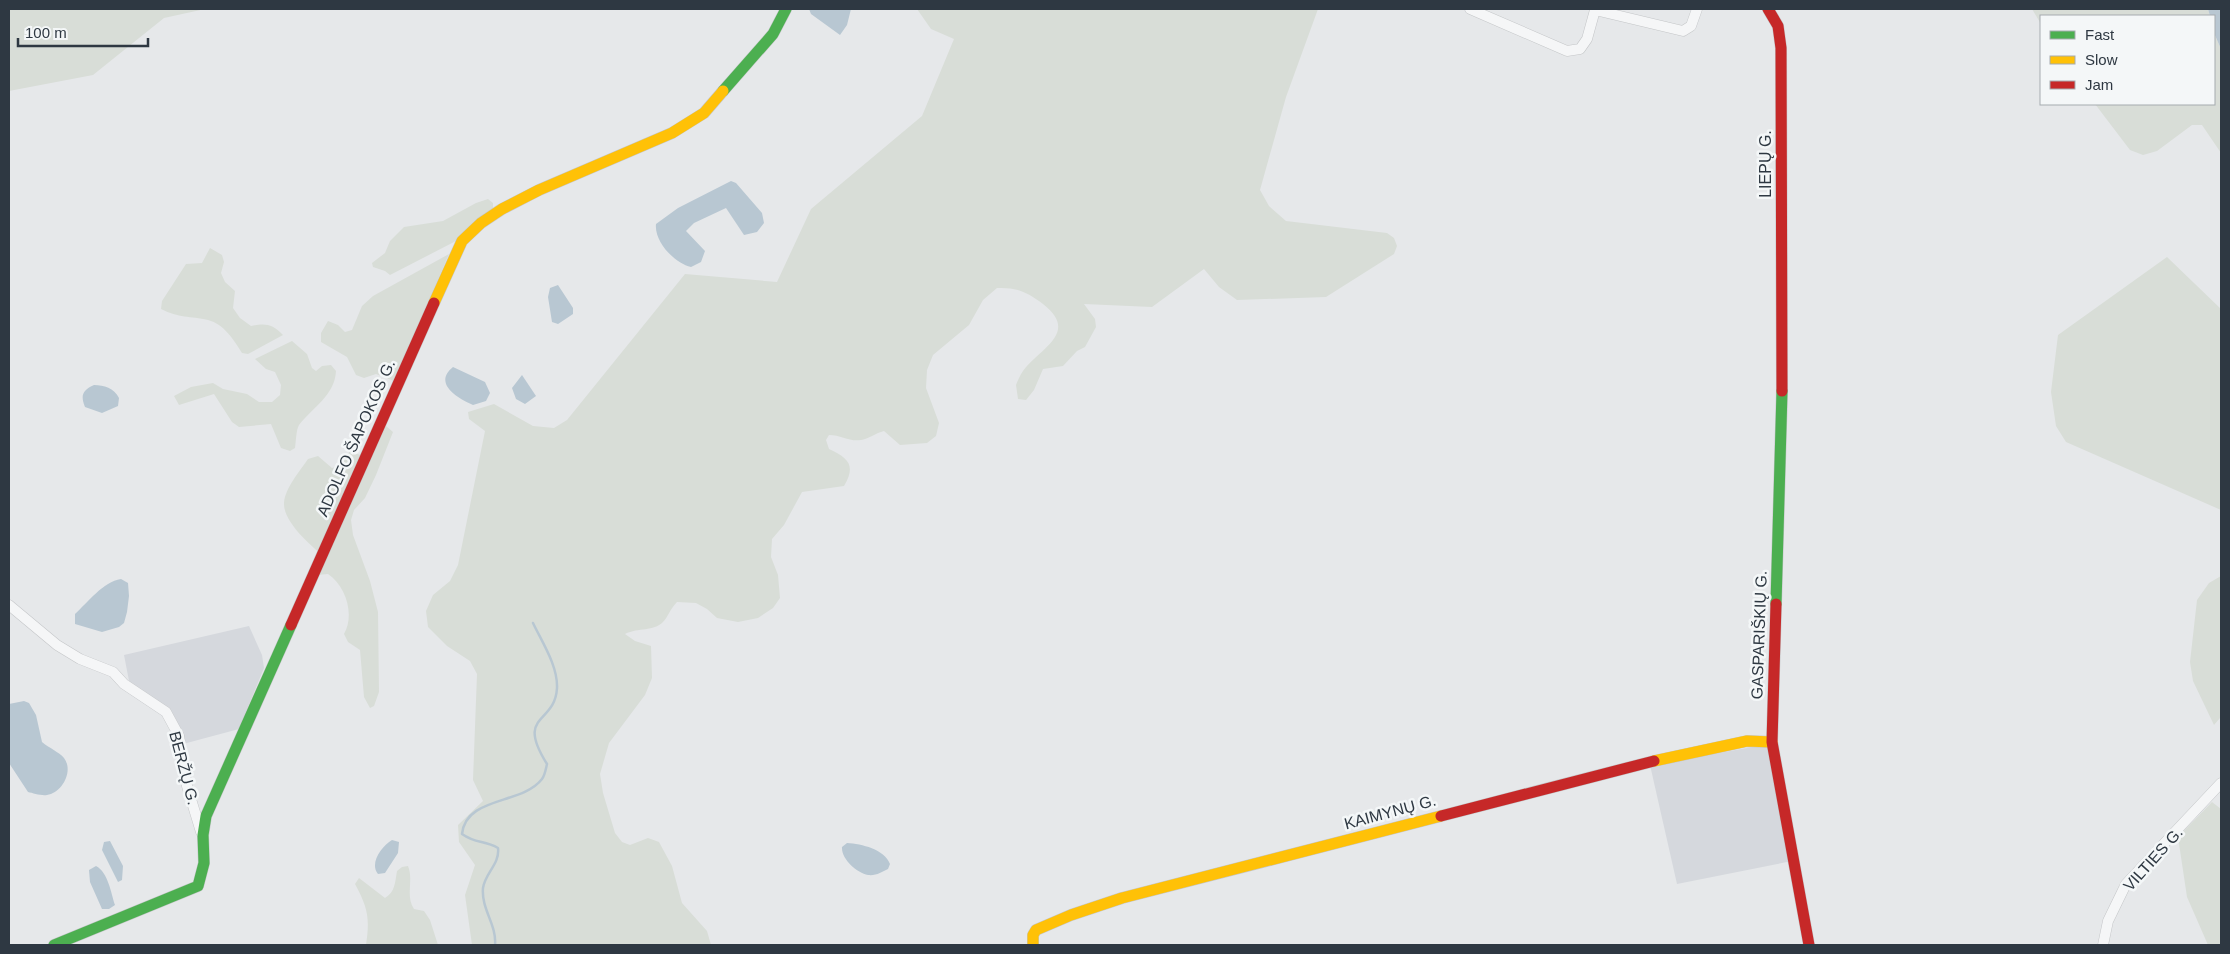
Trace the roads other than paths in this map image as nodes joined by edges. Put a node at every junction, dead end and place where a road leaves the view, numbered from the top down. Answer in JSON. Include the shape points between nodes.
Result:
{"nodes":[{"id":1,"x":786,"y":9,"type":"edge"},
{"id":2,"x":1470,"y":9,"type":"edge"},
{"id":3,"x":1697,"y":9,"type":"edge"},
{"id":4,"x":1768,"y":9,"type":"edge"},
{"id":5,"x":1782,"y":322,"type":"joint"},
{"id":6,"x":9,"y":605,"type":"edge"},
{"id":7,"x":1772,"y":742,"type":"junction"},
{"id":8,"x":2221,"y":783,"type":"edge"},
{"id":9,"x":202,"y":835,"type":"junction"},
{"id":10,"x":54,"y":945,"type":"edge"},
{"id":11,"x":1033,"y":945,"type":"edge"},
{"id":12,"x":1809,"y":945,"type":"edge"},
{"id":13,"x":2103,"y":945,"type":"edge"}],
"edges":[{"from":1,"to":9,"type":"street","name":"ADOLFO ŠAPOKOS G.","via":[[773,34],[704,113],[672,133],[502,209],[462,241],[206,816]]},
{"from":2,"to":3,"type":"street","via":[[1567,51],[1580,48],[1596,10],[1683,31],[1692,26]]},
{"from":4,"to":5,"type":"street","name":"LIEPŲ G.","via":[[1778,26],[1781,48]]},
{"from":5,"to":7,"type":"street","name":"GASPARIŠKIŲ G."},
{"from":6,"to":9,"type":"street","name":"BERŽŲ G.","via":[[57,645],[80,659],[113,672],[124,684],[166,712],[179,736],[187,786]]},
{"from":7,"to":11,"type":"street","name":"KAIMYNŲ G.","via":[[1747,742],[1687,752],[1122,898],[1036,930]]},
{"from":7,"to":12,"type":"street","name":"GASPARIŠKIŲ G."},
{"from":8,"to":13,"type":"street","name":"VILTIES G.","via":[[2126,884],[2108,921]]},
{"from":9,"to":10,"type":"street","name":"ADOLFO ŠAPOKOS G.","via":[[204,863],[198,886]]}]}
